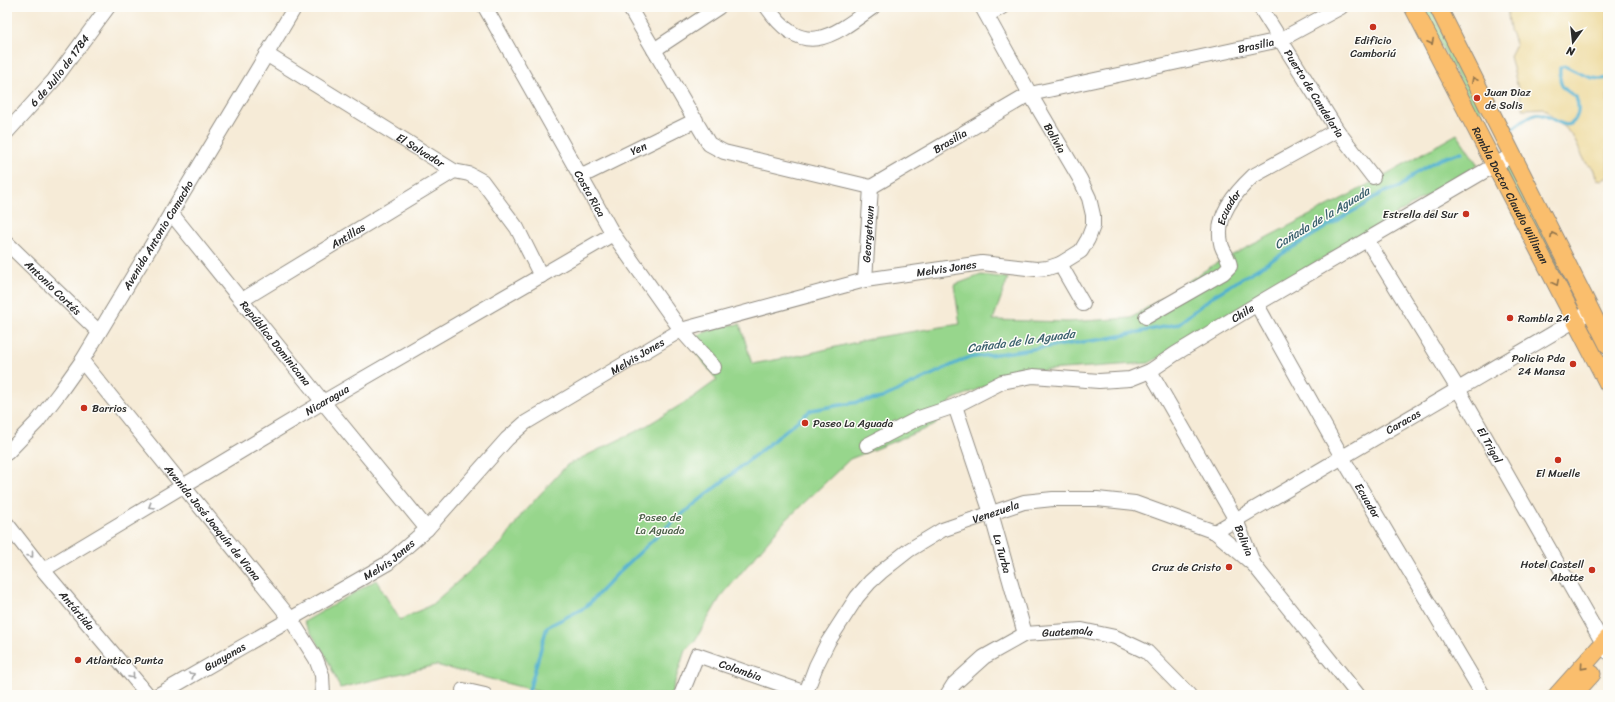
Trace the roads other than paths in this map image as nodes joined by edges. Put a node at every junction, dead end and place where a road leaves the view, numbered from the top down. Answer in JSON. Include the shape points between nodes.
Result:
{"nodes":[{"id":1,"x":108,"y":7,"type":"edge"},
{"id":2,"x":294,"y":7,"type":"edge"},
{"id":3,"x":485,"y":7,"type":"edge"},
{"id":4,"x":629,"y":7,"type":"edge"},
{"id":5,"x":719,"y":7,"type":"edge"},
{"id":6,"x":767,"y":7,"type":"edge"},
{"id":7,"x":873,"y":7,"type":"edge"},
{"id":8,"x":1002,"y":7,"type":"edge"},
{"id":9,"x":1260,"y":7,"type":"edge"},
{"id":10,"x":1341,"y":7,"type":"edge"},
{"id":11,"x":1413,"y":7,"type":"edge"},
{"id":12,"x":1438,"y":7,"type":"edge"},
{"id":13,"x":984,"y":11,"type":"edge"},
{"id":14,"x":1280,"y":40,"type":"junction"},
{"id":15,"x":654,"y":50,"type":"junction"},
{"id":16,"x":266,"y":54,"type":"junction"},
{"id":17,"x":1030,"y":94,"type":"junction"},
{"id":18,"x":696,"y":120,"type":"junction"},
{"id":19,"x":1337,"y":130,"type":"junction"},
{"id":20,"x":7,"y":132,"type":"edge"},
{"id":21,"x":1505,"y":141,"type":"junction"},
{"id":22,"x":1495,"y":165,"type":"junction"},
{"id":23,"x":454,"y":171,"type":"junction"},
{"id":24,"x":580,"y":177,"type":"junction"},
{"id":25,"x":1373,"y":177,"type":"dead end"},
{"id":26,"x":871,"y":187,"type":"junction"},
{"id":27,"x":171,"y":213,"type":"junction"},
{"id":28,"x":613,"y":234,"type":"junction"},
{"id":29,"x":1367,"y":240,"type":"junction"},
{"id":30,"x":7,"y":243,"type":"edge"},
{"id":31,"x":1060,"y":264,"type":"junction"},
{"id":32,"x":541,"y":276,"type":"junction"},
{"id":33,"x":865,"y":280,"type":"junction"},
{"id":34,"x":242,"y":300,"type":"junction"},
{"id":35,"x":1082,"y":304,"type":"dead end"},
{"id":36,"x":1257,"y":304,"type":"junction"},
{"id":37,"x":1591,"y":311,"type":"junction"},
{"id":38,"x":1146,"y":316,"type":"dead end"},
{"id":39,"x":1576,"y":320,"type":"junction"},
{"id":40,"x":681,"y":330,"type":"junction"},
{"id":41,"x":99,"y":332,"type":"junction"},
{"id":42,"x":1608,"y":345,"type":"edge"},
{"id":43,"x":82,"y":360,"type":"junction"},
{"id":44,"x":714,"y":367,"type":"dead end"},
{"id":45,"x":1150,"y":372,"type":"junction"},
{"id":46,"x":1608,"y":384,"type":"edge"},
{"id":47,"x":1458,"y":390,"type":"junction"},
{"id":48,"x":323,"y":402,"type":"junction"},
{"id":49,"x":955,"y":406,"type":"junction"},
{"id":50,"x":867,"y":445,"type":"dead end"},
{"id":51,"x":7,"y":453,"type":"edge"},
{"id":52,"x":1342,"y":457,"type":"junction"},
{"id":53,"x":184,"y":486,"type":"junction"},
{"id":54,"x":991,"y":513,"type":"junction"},
{"id":55,"x":1236,"y":520,"type":"junction"},
{"id":56,"x":7,"y":524,"type":"edge"},
{"id":57,"x":428,"y":529,"type":"junction"},
{"id":58,"x":1215,"y":532,"type":"junction"},
{"id":59,"x":1254,"y":565,"type":"junction"},
{"id":60,"x":43,"y":570,"type":"junction"},
{"id":61,"x":290,"y":618,"type":"junction"},
{"id":62,"x":1025,"y":634,"type":"junction"},
{"id":63,"x":1607,"y":648,"type":"edge"},
{"id":64,"x":463,"y":690,"type":"dead end"},
{"id":65,"x":806,"y":694,"type":"edge"},
{"id":66,"x":148,"y":695,"type":"edge"},
{"id":67,"x":158,"y":695,"type":"edge"},
{"id":68,"x":323,"y":695,"type":"edge"},
{"id":69,"x":485,"y":695,"type":"edge"},
{"id":70,"x":681,"y":695,"type":"edge"},
{"id":71,"x":947,"y":695,"type":"edge"},
{"id":72,"x":1188,"y":695,"type":"edge"},
{"id":73,"x":1358,"y":695,"type":"edge"},
{"id":74,"x":1483,"y":695,"type":"edge"},
{"id":75,"x":1557,"y":695,"type":"edge"},
{"id":76,"x":1573,"y":695,"type":"edge"}],
"edges":[{"from":1,"to":20,"type":"street","name":"6 de Julio de 1784","via":[[54,80]]},
{"from":2,"to":16,"type":"street","name":"Avenida Antonio Camacho"},
{"from":3,"to":24,"type":"street","name":"Costa Rica"},
{"from":4,"to":15,"type":"street"},
{"from":5,"to":15,"type":"street"},
{"from":6,"to":7,"type":"street","via":[[792,33],[805,38],[819,38],[842,30]]},
{"from":8,"to":13,"type":"street"},
{"from":9,"to":14,"type":"street","name":"Puerto de Candelaria"},
{"from":10,"to":14,"type":"street","name":"Brasilia"},
{"from":11,"to":22,"type":"main road","name":"Rambla Doctor Claudio Williman","one_way":true},
{"from":21,"to":12,"type":"main road","name":"Rambla Doctor Claudio Williman","one_way":true},
{"from":13,"to":17,"type":"street","name":"Bolivia"},
{"from":14,"to":17,"type":"street","name":"Brasilia"},
{"from":14,"to":19,"type":"street","name":"Puerto de Candelaria"},
{"from":15,"to":18,"type":"street"},
{"from":16,"to":23,"type":"street","name":"El Salvador"},
{"from":16,"to":27,"type":"street","name":"Avenida Antonio Camacho"},
{"from":17,"to":26,"type":"street","name":"Brasilia"},
{"from":17,"to":31,"type":"street","name":"Bolivia","via":[[1080,180],[1089,198],[1093,215],[1093,226],[1081,251]]},
{"from":18,"to":24,"type":"street","name":"Yen"},
{"from":18,"to":26,"type":"street","via":[[709,144],[724,152]]},
{"from":19,"to":25,"type":"street","name":"Puerto de Candelaria"},
{"from":19,"to":38,"type":"street","name":"Ecuador","via":[[1253,176],[1244,184],[1234,195],[1223,217],[1220,232],[1221,244],[1230,260],[1230,266],[1223,273]]},
{"from":21,"to":22,"type":"street","name":"Chile"},
{"from":37,"to":21,"type":"main road","name":"Rambla Doctor Claudio Williman","one_way":true},
{"from":22,"to":29,"type":"street","name":"Chile"},
{"from":22,"to":39,"type":"main road","name":"Rambla Doctor Claudio Williman","one_way":true},
{"from":23,"to":32,"type":"street","name":"El Salvador","via":[[469,174],[482,181],[517,228]]},
{"from":23,"to":34,"type":"street","name":"Antillas"},
{"from":24,"to":28,"type":"street","name":"Costa Rica"},
{"from":26,"to":33,"type":"street","name":"Georgetown"},
{"from":27,"to":34,"type":"street","name":"República Dominicana"},
{"from":27,"to":41,"type":"street","name":"Avenida Antonio Camacho"},
{"from":28,"to":32,"type":"street","name":"Nicaragua"},
{"from":28,"to":40,"type":"street","name":"Costa Rica"},
{"from":29,"to":36,"type":"street","name":"Chile"},
{"from":29,"to":47,"type":"street","name":"El Trigal"},
{"from":30,"to":41,"type":"street","name":"Antonio Cortés"},
{"from":31,"to":33,"type":"street","name":"Melvis Jones","via":[[1036,269],[982,263]]},
{"from":31,"to":35,"type":"street"},
{"from":32,"to":48,"type":"street","name":"Nicaragua"},
{"from":33,"to":40,"type":"street","name":"Melvis Jones"},
{"from":34,"to":48,"type":"street","name":"República Dominicana"},
{"from":36,"to":45,"type":"street","name":"Chile"},
{"from":36,"to":52,"type":"street","name":"Ecuador"},
{"from":37,"to":39,"type":"street","name":"Caracas"},
{"from":37,"to":42,"type":"main road","name":"Rambla Doctor Claudio Williman"},
{"from":39,"to":46,"type":"main road","name":"Rambla Doctor Claudio Williman"},
{"from":39,"to":47,"type":"street","name":"Caracas"},
{"from":40,"to":44,"type":"street","name":"Costa Rica"},
{"from":40,"to":57,"type":"street","name":"Melvis Jones","via":[[525,423],[506,439]]},
{"from":41,"to":43,"type":"street","name":"Avenida Antonio Camacho"},
{"from":43,"to":51,"type":"street","name":"Avenida Antonio Camacho","via":[[37,422]]},
{"from":43,"to":53,"type":"street","name":"Avenida José Joaquín de Viana"},
{"from":45,"to":49,"type":"street","name":"Chile","via":[[1130,379],[1099,381],[1033,376],[1002,382]]},
{"from":45,"to":55,"type":"street","name":"Bolivia"},
{"from":47,"to":52,"type":"street","name":"Caracas"},
{"from":47,"to":63,"type":"street","name":"El Trigal"},
{"from":48,"to":53,"type":"street","name":"Nicaragua"},
{"from":48,"to":57,"type":"street","name":"República Dominicana"},
{"from":49,"to":50,"type":"street","name":"Chile","via":[[919,418]]},
{"from":49,"to":54,"type":"street","name":"La Turba"},
{"from":52,"to":55,"type":"street","name":"Caracas"},
{"from":52,"to":74,"type":"street","name":"Ecuador"},
{"from":53,"to":60,"type":"street","name":"Nicaragua","one_way":true},
{"from":53,"to":61,"type":"street","name":"Avenida José Joaquín de Viana"},
{"from":54,"to":58,"type":"street","name":"Venezuela","via":[[1024,502],[1097,499],[1135,503]]},
{"from":54,"to":62,"type":"street","name":"La Turba"},
{"from":54,"to":65,"type":"street","name":"Venezuela","via":[[942,530],[909,550],[870,582],[857,597],[828,642]]},
{"from":55,"to":58,"type":"street","name":"Caracas"},
{"from":55,"to":59,"type":"street","name":"Bolivia"},
{"from":56,"to":60,"type":"street","name":"Antártida","one_way":true},
{"from":57,"to":61,"type":"street","name":"Melvis Jones","via":[[388,563]]},
{"from":58,"to":59,"type":"street","name":"Venezuela"},
{"from":59,"to":73,"type":"street","name":"Bolivia"},
{"from":60,"to":66,"type":"street","name":"Antártida","one_way":true},
{"from":67,"to":61,"type":"street","name":"Guayanas","one_way":true},
{"from":61,"to":68,"type":"street","name":"Avenida José Joaquín de Viana","via":[[316,659],[322,675]]},
{"from":62,"to":71,"type":"street","name":"Guatemala","via":[[984,657],[954,684]]},
{"from":62,"to":72,"type":"street","name":"Guatemala","via":[[1082,630],[1115,637],[1147,652]]},
{"from":63,"to":75,"type":"main road","one_way":true},
{"from":63,"to":76,"type":"main road"},
{"from":64,"to":69,"type":"street"},
{"from":65,"to":70,"type":"street","name":"Colombia","via":[[697,655]]}]}
